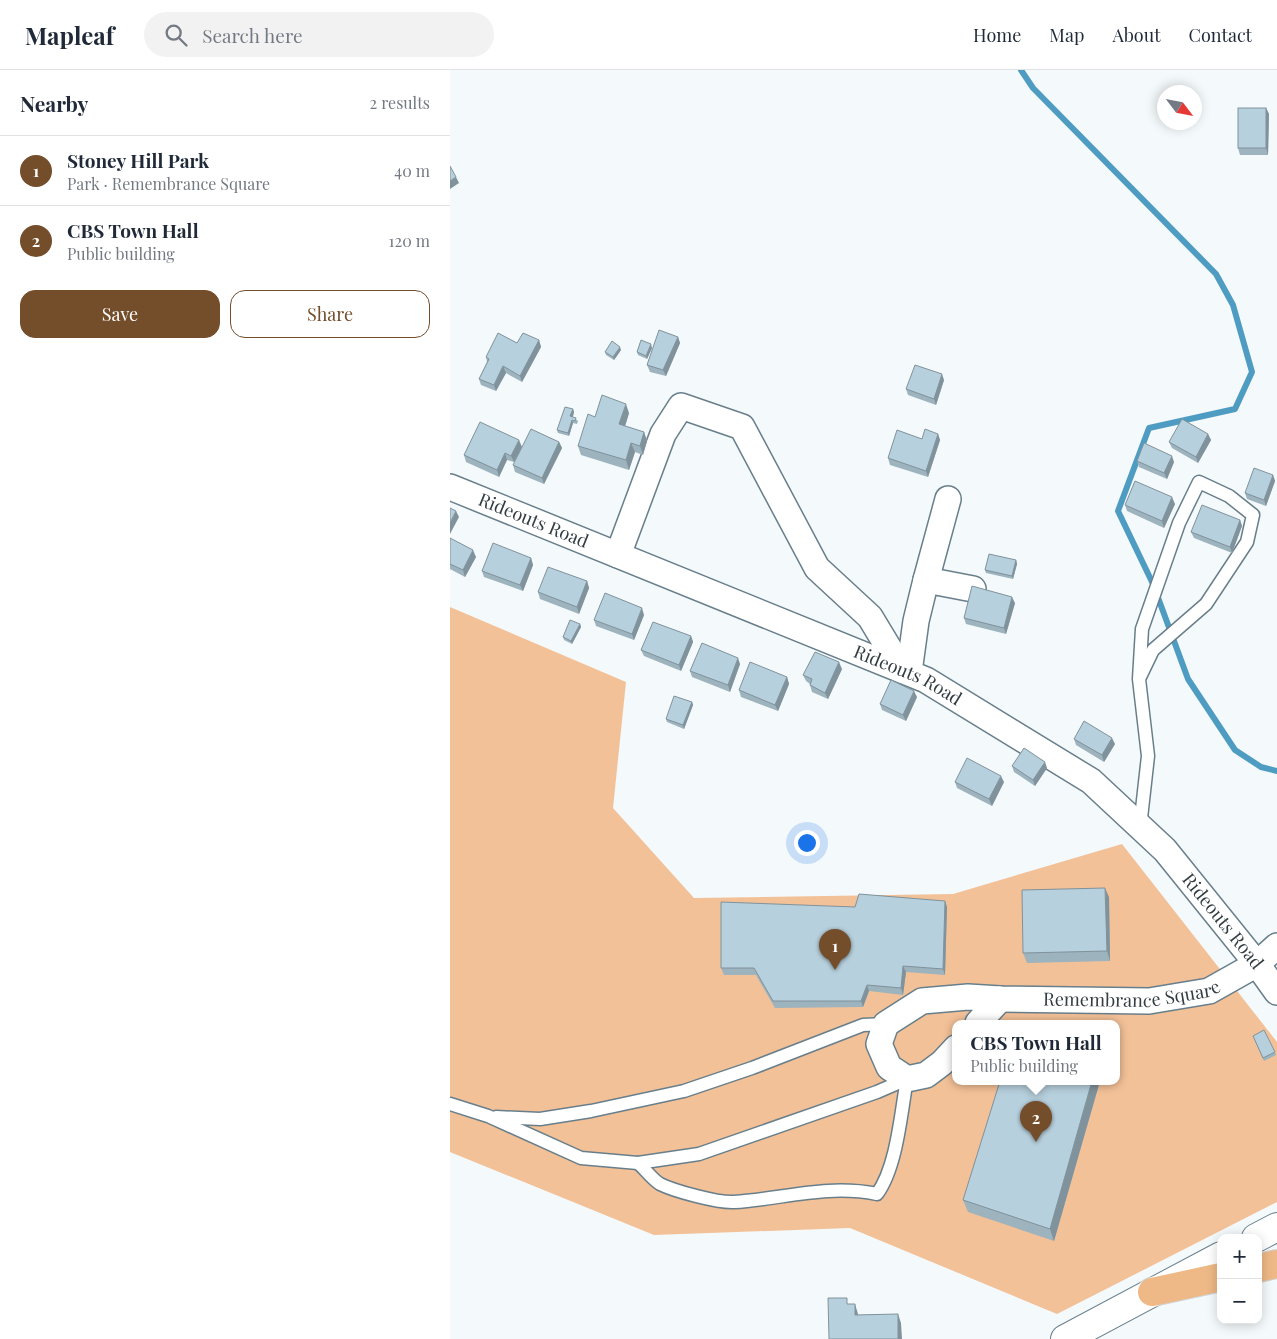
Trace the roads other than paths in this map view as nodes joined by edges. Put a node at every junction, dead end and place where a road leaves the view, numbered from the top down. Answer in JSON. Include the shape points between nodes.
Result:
{"nodes":[{"id":1,"x":450,"y":487,"type":"edge"},
{"id":2,"x":948,"y":499,"type":"dead end"},
{"id":3,"x":618,"y":555,"type":"junction"},
{"id":4,"x":926,"y":580,"type":"junction"},
{"id":5,"x":973,"y":588,"type":"edge"},
{"id":6,"x":905,"y":671,"type":"junction"},
{"id":7,"x":1139,"y":679,"type":"junction"},
{"id":8,"x":1140,"y":827,"type":"junction"},
{"id":9,"x":1277,"y":946,"type":"edge"},
{"id":10,"x":1257,"y":964,"type":"junction"},
{"id":11,"x":1277,"y":992,"type":"edge"},
{"id":12,"x":1000,"y":999,"type":"junction"},
{"id":13,"x":981,"y":1020,"type":"edge"},
{"id":14,"x":886,"y":1024,"type":"junction"},
{"id":15,"x":952,"y":1052,"type":"edge"},
{"id":16,"x":907,"y":1079,"type":"junction"},
{"id":17,"x":450,"y":1104,"type":"edge"},
{"id":18,"x":488,"y":1116,"type":"junction"},
{"id":19,"x":638,"y":1163,"type":"junction"},
{"id":20,"x":1277,"y":1226,"type":"edge"},
{"id":21,"x":1262,"y":1235,"type":"edge"},
{"id":22,"x":1217,"y":1258,"type":"edge"},
{"id":23,"x":1277,"y":1264,"type":"edge"},
{"id":24,"x":1262,"y":1267,"type":"edge"},
{"id":25,"x":1217,"y":1278,"type":"edge"},
{"id":26,"x":1152,"y":1292,"type":"junction"},
{"id":27,"x":1065,"y":1339,"type":"edge"}],
"edges":[{"from":1,"to":3,"type":"street","name":"Rideouts Road"},
{"from":2,"to":4,"type":"street"},
{"from":3,"to":6,"type":"street","name":"Rideouts Road"},
{"from":3,"to":6,"type":"street","via":[[663,434],[681,406],[742,427],[818,568],[870,617]]},
{"from":4,"to":5,"type":"street"},
{"from":4,"to":6,"type":"street"},
{"from":6,"to":8,"type":"street","name":"Rideouts Road","via":[[926,680],[1091,781]]},
{"from":7,"to":7,"type":"lane","via":[[1153,650],[1206,604],[1247,542],[1253,515],[1228,496],[1199,482],[1179,523],[1142,629]]},
{"from":7,"to":8,"type":"lane","via":[[1148,756]]},
{"from":8,"to":10,"type":"street","name":"Rideouts Road","via":[[1165,850]]},
{"from":9,"to":10,"type":"street","name":"Remembrance Square"},
{"from":10,"to":11,"type":"street","name":"Rideouts Road"},
{"from":10,"to":12,"type":"street","name":"Remembrance Square","via":[[1209,990],[1149,1001]]},
{"from":12,"to":13,"type":"street"},
{"from":12,"to":14,"type":"street","name":"Remembrance Square","via":[[968,997],[922,1001]]},
{"from":14,"to":16,"type":"street","via":[[879,1044],[889,1067]]},
{"from":14,"to":18,"type":"lane","via":[[863,1025],[684,1091],[540,1119]]},
{"from":15,"to":16,"type":"street","via":[[926,1075]]},
{"from":16,"to":19,"type":"lane","via":[[699,1154]]},
{"from":16,"to":19,"type":"lane","via":[[894,1152],[884,1184],[877,1194],[815,1190],[732,1203],[697,1196],[660,1183]]},
{"from":17,"to":18,"type":"lane"},
{"from":18,"to":19,"type":"lane","via":[[581,1158]]},
{"from":20,"to":21,"type":"street"},
{"from":22,"to":26,"type":"street"},
{"from":23,"to":24,"type":"main road"},
{"from":25,"to":26,"type":"main road"},
{"from":26,"to":27,"type":"street"}]}
